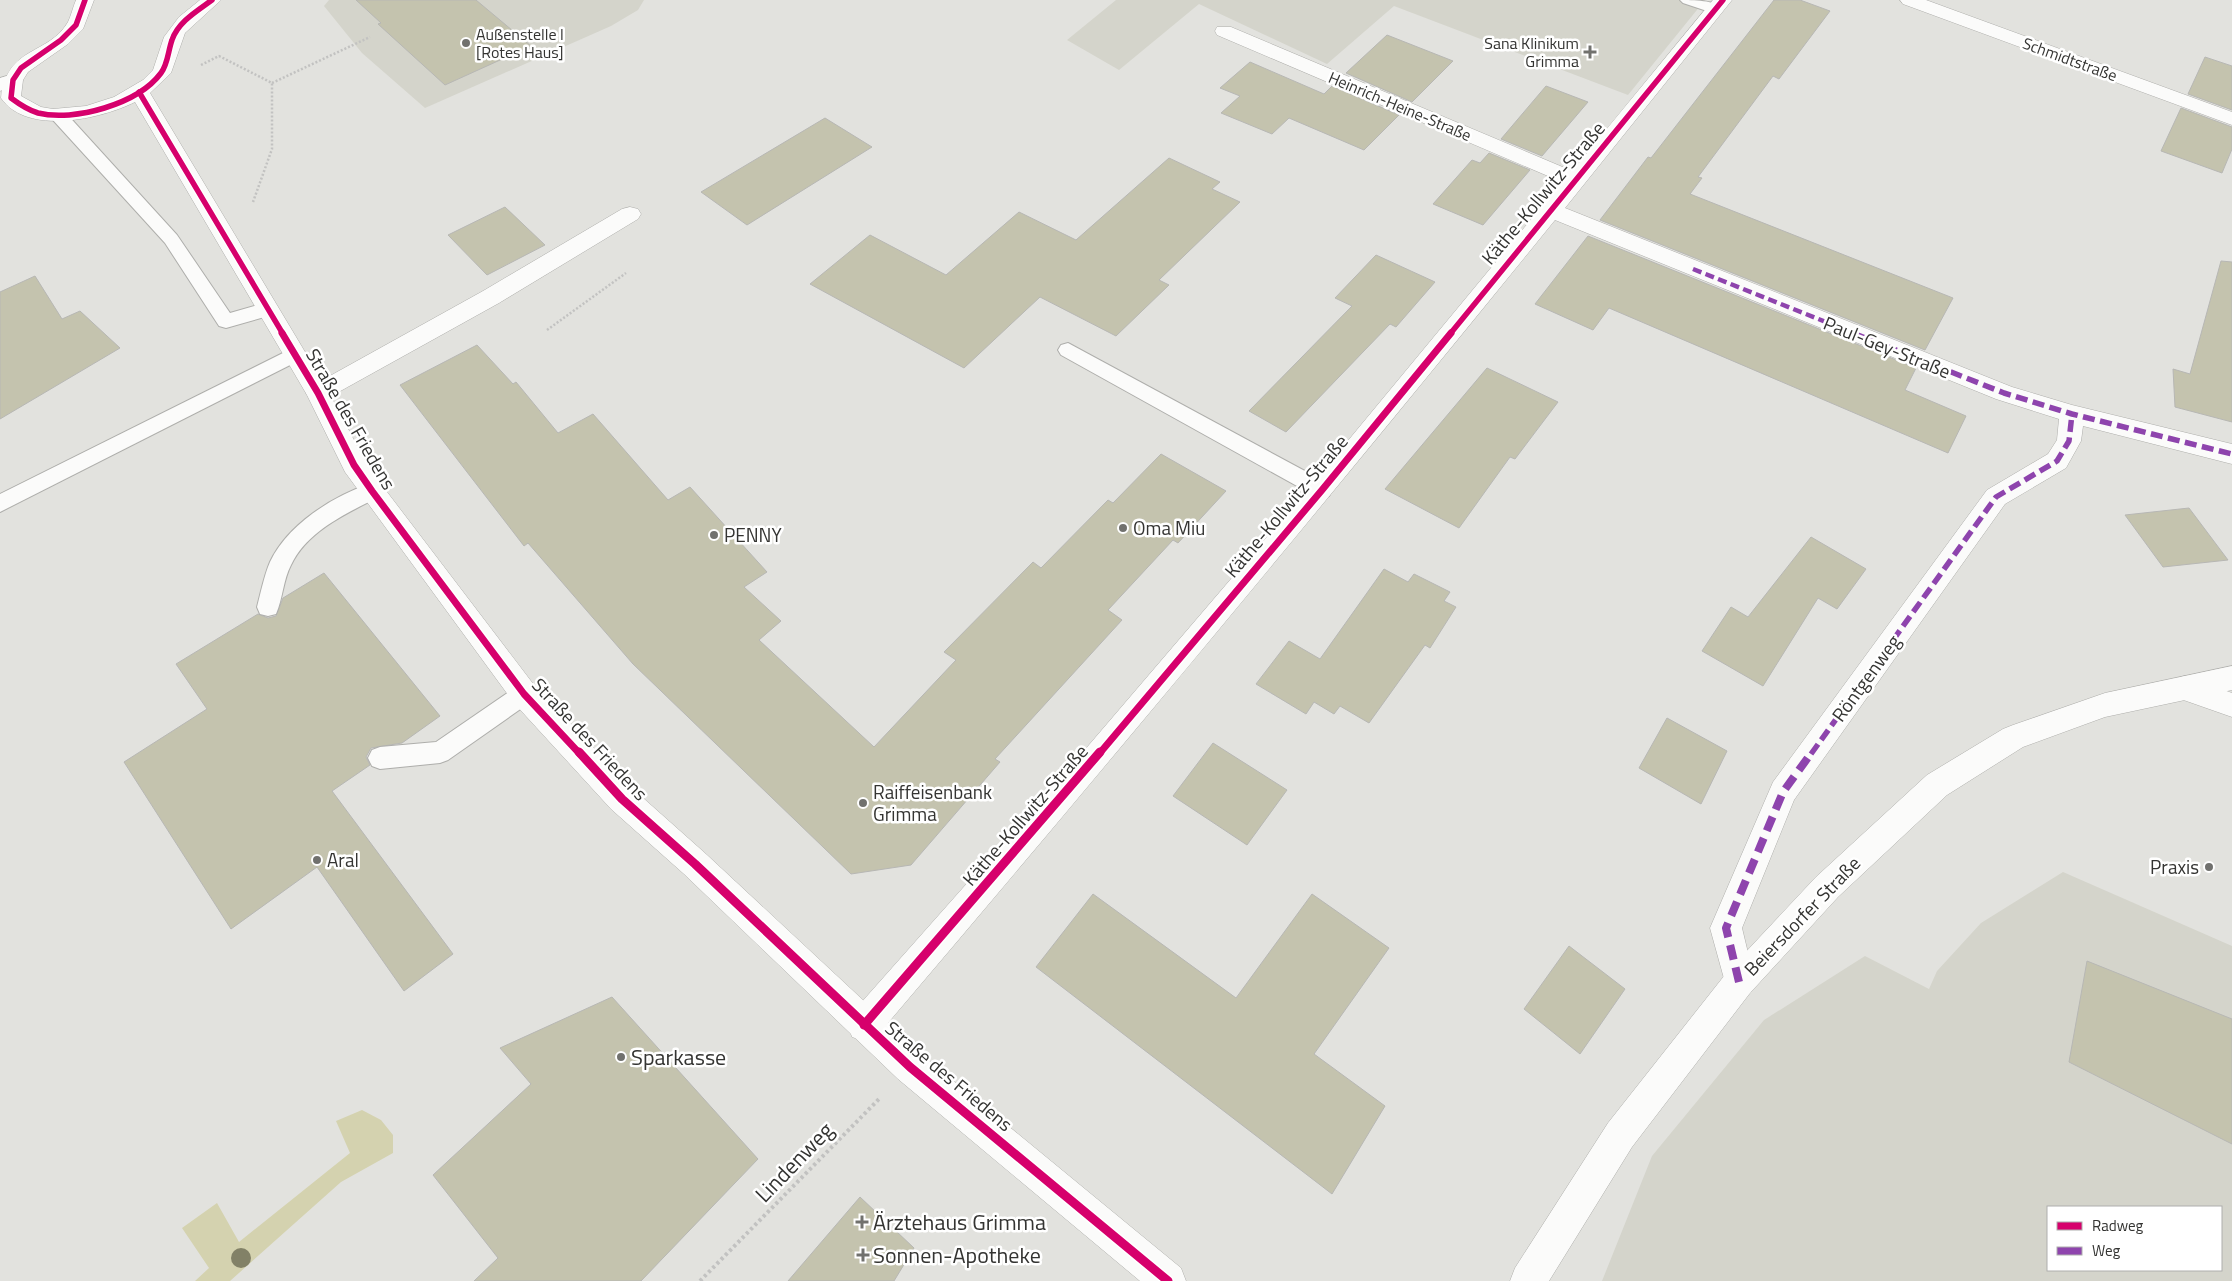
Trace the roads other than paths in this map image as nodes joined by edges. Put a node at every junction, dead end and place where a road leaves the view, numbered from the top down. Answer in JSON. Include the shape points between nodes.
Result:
{"nodes":[{"id":1,"x":85,"y":0,"type":"edge"},
{"id":2,"x":212,"y":0,"type":"edge"},
{"id":3,"x":1688,"y":0,"type":"edge"},
{"id":4,"x":1909,"y":0,"type":"edge"},
{"id":5,"x":1720,"y":5,"type":"edge"},
{"id":6,"x":1224,"y":31,"type":"dead end"},
{"id":7,"x":6,"y":82,"type":"edge"},
{"id":8,"x":138,"y":92,"type":"junction"},
{"id":9,"x":58,"y":116,"type":"junction"},
{"id":10,"x":2232,"y":118,"type":"edge"},
{"id":11,"x":1575,"y":180,"type":"junction"},
{"id":12,"x":1551,"y":210,"type":"junction"},
{"id":13,"x":630,"y":214,"type":"dead end"},
{"id":14,"x":268,"y":309,"type":"junction"},
{"id":15,"x":1068,"y":350,"type":"dead end"},
{"id":16,"x":295,"y":354,"type":"junction"},
{"id":17,"x":318,"y":393,"type":"junction"},
{"id":18,"x":2072,"y":414,"type":"junction"},
{"id":19,"x":2232,"y":454,"type":"edge"},
{"id":20,"x":1322,"y":490,"type":"junction"},
{"id":21,"x":372,"y":491,"type":"junction"},
{"id":22,"x":0,"y":504,"type":"edge"},
{"id":23,"x":268,"y":608,"type":"dead end"},
{"id":24,"x":2232,"y":678,"type":"edge"},
{"id":25,"x":2186,"y":688,"type":"junction"},
{"id":26,"x":524,"y":694,"type":"junction"},
{"id":27,"x":2232,"y":705,"type":"edge"},
{"id":28,"x":380,"y":758,"type":"dead end"},
{"id":29,"x":1739,"y":982,"type":"junction"},
{"id":30,"x":864,"y":1025,"type":"junction"},
{"id":31,"x":1150,"y":1275,"type":"edge"},
{"id":32,"x":1528,"y":1281,"type":"edge"}],
"edges":[{"from":1,"to":7,"type":"street","via":[[76,26]]},
{"from":2,"to":8,"type":"street","via":[[182,24],[173,37],[162,72]]},
{"from":3,"to":5,"type":"lane"},
{"from":4,"to":10,"type":"street","name":"Schmidtstraße"},
{"from":5,"to":11,"type":"street","name":"Käthe-Kollwitz-Straße"},
{"from":6,"to":11,"type":"street","name":"Heinrich-Heine-Straße"},
{"from":7,"to":9,"type":"street","via":[[11,98],[21,106],[37,113]]},
{"from":8,"to":9,"type":"street","via":[[97,110]]},
{"from":8,"to":14,"type":"street","name":"Straße des Friedens"},
{"from":9,"to":14,"type":"lane","via":[[171,239],[226,321]]},
{"from":11,"to":12,"type":"street","name":"Käthe-Kollwitz-Straße"},
{"from":12,"to":18,"type":"street","name":"Paul-Gey-Straße","via":[[1995,390]]},
{"from":12,"to":20,"type":"street","name":"Käthe-Kollwitz-Straße"},
{"from":13,"to":17,"type":"street","name":"Straße des Friedens","via":[[491,297]]},
{"from":14,"to":16,"type":"street","name":"Straße des Friedens"},
{"from":15,"to":20,"type":"lane"},
{"from":16,"to":17,"type":"street","name":"Straße des Friedens"},
{"from":16,"to":22,"type":"lane"},
{"from":17,"to":21,"type":"street","name":"Straße des Friedens","via":[[354,464]]},
{"from":18,"to":19,"type":"street","name":"Paul-Gey-Straße"},
{"from":18,"to":29,"type":"street","name":"Röntgenweg","via":[[2069,441],[2057,461],[1996,497],[1784,792],[1726,928]]},
{"from":20,"to":30,"type":"street","name":"Käthe-Kollwitz-Straße"},
{"from":21,"to":23,"type":"lane","via":[[331,512],[296,541],[281,563]]},
{"from":21,"to":26,"type":"street","name":"Straße des Friedens"},
{"from":24,"to":25,"type":"street","name":"Beiersdorfer Straße"},
{"from":25,"to":27,"type":"street"},
{"from":25,"to":29,"type":"street","name":"Beiersdorfer Straße","via":[[2105,705],[2013,738],[1937,785],[1827,888]]},
{"from":26,"to":28,"type":"lane","via":[[440,752]]},
{"from":26,"to":30,"type":"street","name":"Straße des Friedens","via":[[622,799]]},
{"from":29,"to":32,"type":"street","name":"Beiersdorfer Straße","via":[[1620,1135]]},
{"from":30,"to":31,"type":"street","name":"Straße des Friedens"}]}
